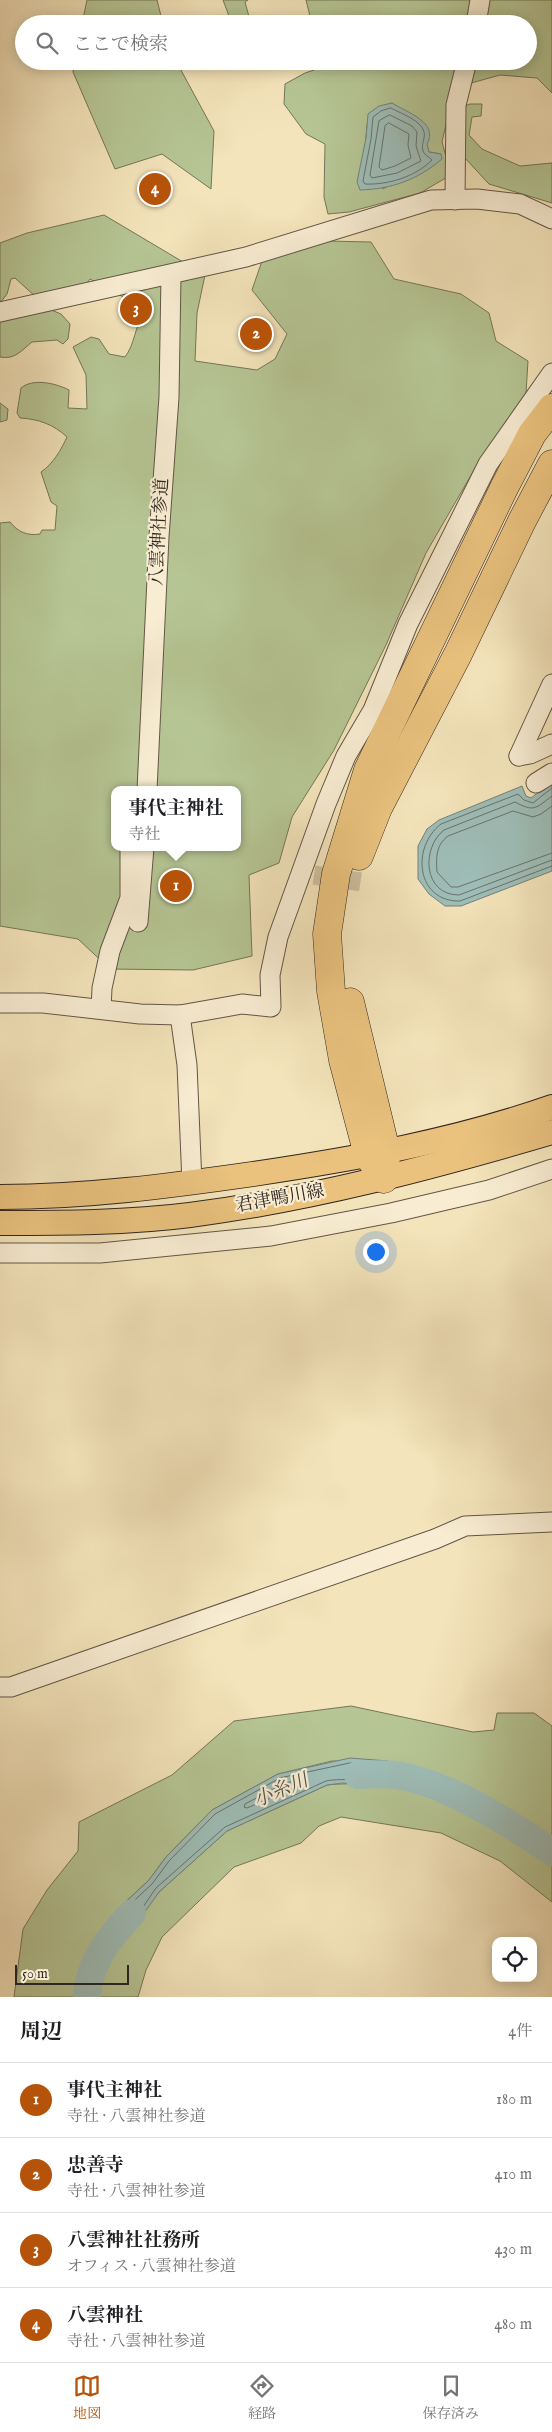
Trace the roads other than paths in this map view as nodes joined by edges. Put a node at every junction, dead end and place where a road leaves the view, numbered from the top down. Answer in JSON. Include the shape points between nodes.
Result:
{"nodes":[{"id":1,"x":480,"y":0,"type":"edge"},
{"id":2,"x":478,"y":15,"type":"edge"},
{"id":3,"x":465,"y":70,"type":"edge"},
{"id":4,"x":455,"y":200,"type":"junction"},
{"id":5,"x":552,"y":219,"type":"edge"},
{"id":6,"x":171,"y":275,"type":"junction"},
{"id":7,"x":0,"y":312,"type":"edge"},
{"id":8,"x":552,"y":374,"type":"edge"},
{"id":9,"x":552,"y":408,"type":"edge"},
{"id":10,"x":552,"y":437,"type":"edge"},
{"id":11,"x":552,"y":464,"type":"edge"},
{"id":12,"x":552,"y":487,"type":"edge"},
{"id":13,"x":504,"y":488,"type":"junction"},
{"id":14,"x":522,"y":521,"type":"junction"},
{"id":15,"x":552,"y":684,"type":"edge"},
{"id":16,"x":552,"y":744,"type":"edge"},
{"id":17,"x":552,"y":773,"type":"edge"},
{"id":18,"x":536,"y":783,"type":"dead end"},
{"id":19,"x":145,"y":786,"type":"edge"},
{"id":20,"x":130,"y":851,"type":"edge"},
{"id":21,"x":144,"y":851,"type":"edge"},
{"id":22,"x":138,"y":922,"type":"dead end"},
{"id":23,"x":0,"y":1003,"type":"edge"},
{"id":24,"x":101,"y":1009,"type":"junction"},
{"id":25,"x":180,"y":1015,"type":"junction"},
{"id":26,"x":552,"y":1106,"type":"edge"},
{"id":27,"x":552,"y":1132,"type":"edge"},
{"id":28,"x":377,"y":1153,"type":"junction"},
{"id":29,"x":552,"y":1169,"type":"edge"},
{"id":30,"x":384,"y":1179,"type":"junction"},
{"id":31,"x":192,"y":1183,"type":"junction"},
{"id":32,"x":0,"y":1197,"type":"edge"},
{"id":33,"x":0,"y":1223,"type":"edge"},
{"id":34,"x":0,"y":1253,"type":"edge"},
{"id":35,"x":552,"y":1522,"type":"edge"},
{"id":36,"x":0,"y":1687,"type":"edge"}],
"edges":[{"from":1,"to":2,"type":"street"},
{"from":3,"to":4,"type":"street","via":[[456,105]]},
{"from":4,"to":5,"type":"street","via":[[520,204]]},
{"from":4,"to":6,"type":"street","via":[[431,200],[246,257]]},
{"from":6,"to":7,"type":"street"},
{"from":6,"to":19,"type":"street","name":"八雲神社参道","via":[[169,397]]},
{"from":8,"to":25,"type":"street","via":[[488,464],[408,624],[372,710],[346,756],[326,804],[309,873],[278,937],[270,975],[271,1007],[242,1004]]},
{"from":9,"to":13,"type":"highway","via":[[532,434]]},
{"from":10,"to":13,"type":"highway"},
{"from":11,"to":14,"type":"highway"},
{"from":12,"to":14,"type":"highway"},
{"from":13,"to":28,"type":"highway","via":[[368,770],[336,874],[327,934],[331,991],[343,1060]]},
{"from":14,"to":28,"type":"highway","via":[[378,808],[351,886],[346,924],[349,1000]]},
{"from":15,"to":16,"type":"street","via":[[519,756]]},
{"from":17,"to":18,"type":"street"},
{"from":20,"to":24,"type":"street","via":[[130,898],[110,950]]},
{"from":21,"to":22,"type":"street"},
{"from":23,"to":24,"type":"street","via":[[43,1003]]},
{"from":24,"to":25,"type":"street"},
{"from":25,"to":31,"type":"street","via":[[187,1065]]},
{"from":26,"to":28,"type":"main road","name":"君津鴨川線","via":[[432,1142]]},
{"from":27,"to":30,"type":"main road","name":"君津鴨川線"},
{"from":28,"to":30,"type":"highway"},
{"from":28,"to":31,"type":"main road","name":"君津鴨川線"},
{"from":29,"to":34,"type":"street","via":[[489,1190],[272,1236],[100,1253]]},
{"from":30,"to":33,"type":"main road","name":"君津鴨川線","via":[[189,1215],[69,1223]]},
{"from":31,"to":32,"type":"main road","name":"君津鴨川線","via":[[99,1194]]},
{"from":35,"to":36,"type":"street","via":[[465,1526],[11,1687]]}]}
